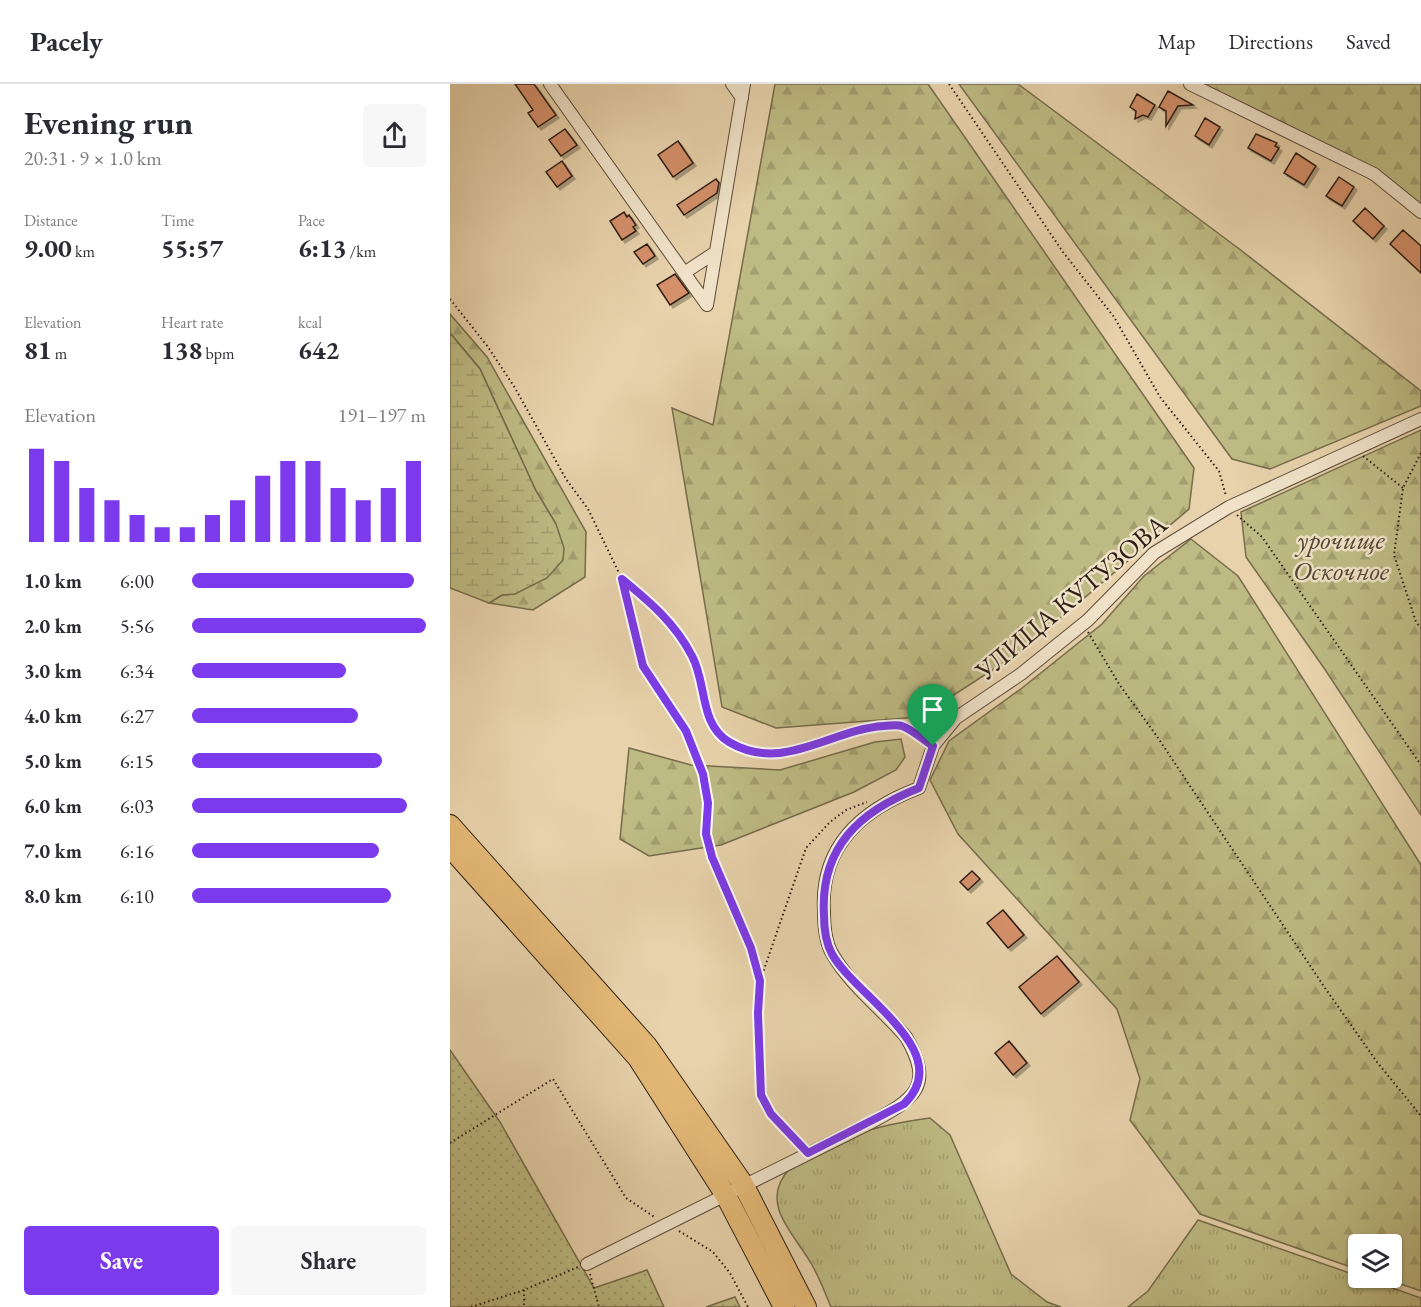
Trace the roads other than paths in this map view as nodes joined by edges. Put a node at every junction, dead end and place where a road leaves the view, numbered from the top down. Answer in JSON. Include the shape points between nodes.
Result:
{"nodes":[{"id":1,"x":550,"y":84,"type":"edge"},
{"id":2,"x":732,"y":84,"type":"edge"},
{"id":3,"x":744,"y":84,"type":"edge"},
{"id":4,"x":1190,"y":84,"type":"edge"},
{"id":5,"x":742,"y":98,"type":"junction"},
{"id":6,"x":1421,"y":212,"type":"edge"},
{"id":7,"x":716,"y":252,"type":"junction"},
{"id":8,"x":684,"y":273,"type":"junction"},
{"id":9,"x":1421,"y":419,"type":"edge"},
{"id":10,"x":450,"y":825,"type":"edge"},
{"id":11,"x":450,"y":847,"type":"edge"},
{"id":12,"x":743,"y":1184,"type":"junction"},
{"id":13,"x":725,"y":1194,"type":"junction"},
{"id":14,"x":587,"y":1264,"type":"road end"},
{"id":15,"x":784,"y":1307,"type":"edge"},
{"id":16,"x":806,"y":1307,"type":"edge"}],
"edges":[{"from":1,"to":8,"type":"street"},
{"from":2,"to":5,"type":"street"},
{"from":3,"to":5,"type":"street"},
{"from":4,"to":6,"type":"street","via":[[1374,174]]},
{"from":5,"to":7,"type":"street"},
{"from":7,"to":8,"type":"street"},
{"from":7,"to":8,"type":"street","via":[[707,305]]},
{"from":9,"to":12,"type":"street","name":"УЛИЦА КУТУЗОВА","via":[[1229,507],[1154,553],[1081,626],[1021,674],[956,718],[933,746],[919,788],[888,800],[843,838],[827,871],[823,901],[825,931],[832,954],[906,1037],[921,1071],[920,1083],[904,1104]]},
{"from":10,"to":12,"type":"main road","via":[[646,1046]]},
{"from":11,"to":13,"type":"main road","via":[[638,1058]]},
{"from":12,"to":13,"type":"street"},
{"from":12,"to":16,"type":"main road"},
{"from":13,"to":14,"type":"street"},
{"from":13,"to":15,"type":"main road"}]}
